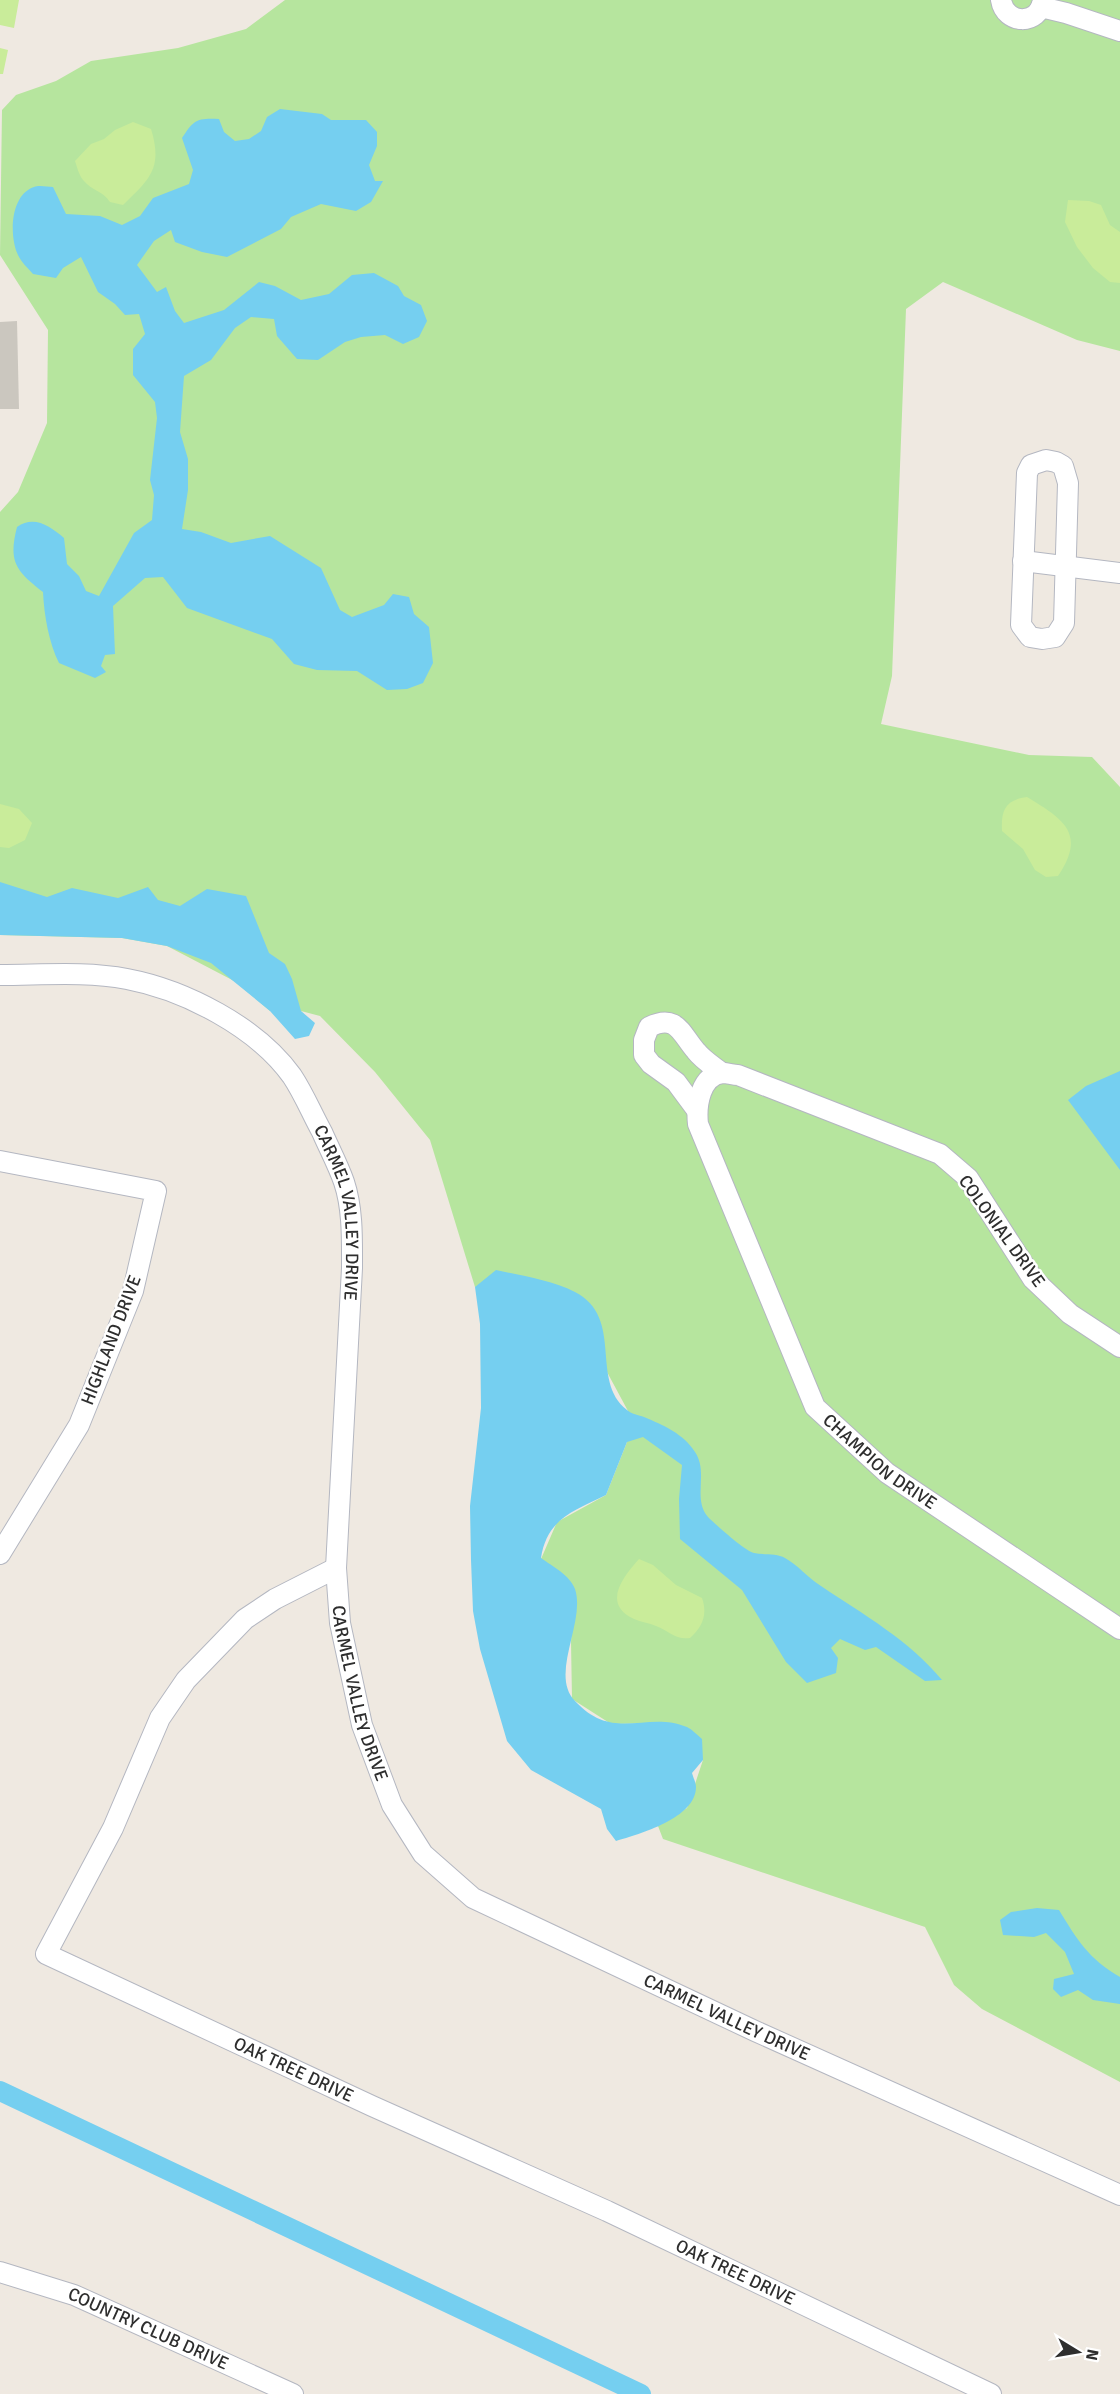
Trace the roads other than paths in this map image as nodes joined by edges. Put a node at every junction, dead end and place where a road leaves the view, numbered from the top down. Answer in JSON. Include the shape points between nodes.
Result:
{"nodes":[{"id":1,"x":1001,"y":0,"type":"edge"},
{"id":2,"x":1042,"y":3,"type":"edge"},
{"id":3,"x":1063,"y":6,"type":"edge"},
{"id":4,"x":1120,"y":31,"type":"edge"},
{"id":5,"x":1023,"y":561,"type":"junction"},
{"id":6,"x":1066,"y":565,"type":"junction"},
{"id":7,"x":1120,"y":573,"type":"edge"},
{"id":8,"x":0,"y":975,"type":"edge"},
{"id":9,"x":715,"y":1077,"type":"junction"},
{"id":10,"x":696,"y":1109,"type":"junction"},
{"id":11,"x":0,"y":1161,"type":"edge"},
{"id":12,"x":1120,"y":1347,"type":"edge"},
{"id":13,"x":0,"y":1554,"type":"edge"},
{"id":14,"x":336,"y":1568,"type":"junction"},
{"id":15,"x":1120,"y":1629,"type":"edge"},
{"id":16,"x":1120,"y":2195,"type":"edge"},
{"id":17,"x":0,"y":2272,"type":"edge"},
{"id":18,"x":292,"y":2394,"type":"edge"},
{"id":19,"x":991,"y":2394,"type":"edge"}],
"edges":[{"from":1,"to":2,"type":"street","via":[[1005,12],[1018,20],[1033,17]]},
{"from":2,"to":3,"type":"street"},
{"from":3,"to":4,"type":"street"},
{"from":5,"to":6,"type":"street"},
{"from":5,"to":6,"type":"street","via":[[1021,625],[1030,637],[1042,639],[1055,637],[1064,623]]},
{"from":5,"to":6,"type":"street","via":[[1027,473],[1031,465],[1046,460],[1063,466],[1068,483]]},
{"from":6,"to":7,"type":"street"},
{"from":8,"to":14,"type":"street","name":"CARMEL VALLEY DRIVE","via":[[127,979],[187,998],[247,1032],[272,1054],[309,1106],[345,1183],[351,1228]]},
{"from":9,"to":10,"type":"street","via":[[700,1094]]},
{"from":9,"to":10,"type":"street","via":[[682,1030],[659,1022],[649,1027],[644,1054],[676,1082]]},
{"from":9,"to":12,"type":"street","name":"COLONIAL DRIVE","via":[[738,1075],[940,1154],[968,1178],[1033,1279],[1070,1314]]},
{"from":10,"to":15,"type":"street","name":"CHAMPION DRIVE","via":[[698,1124],[815,1407],[886,1473]]},
{"from":11,"to":13,"type":"street","name":"HIGHLAND DRIVE","via":[[156,1191],[133,1291],[79,1425]]},
{"from":14,"to":16,"type":"street","name":"CARMEL VALLEY DRIVE","via":[[339,1623],[362,1725],[392,1805],[423,1854],[474,1898],[755,2031]]},
{"from":14,"to":19,"type":"street","name":"OAK TREE DRIVE","via":[[245,1619],[186,1680],[160,1718],[113,1828],[46,1954],[607,2211]]},
{"from":17,"to":18,"type":"street","name":"COUNTRY CLUB DRIVE","via":[[74,2295]]}]}
